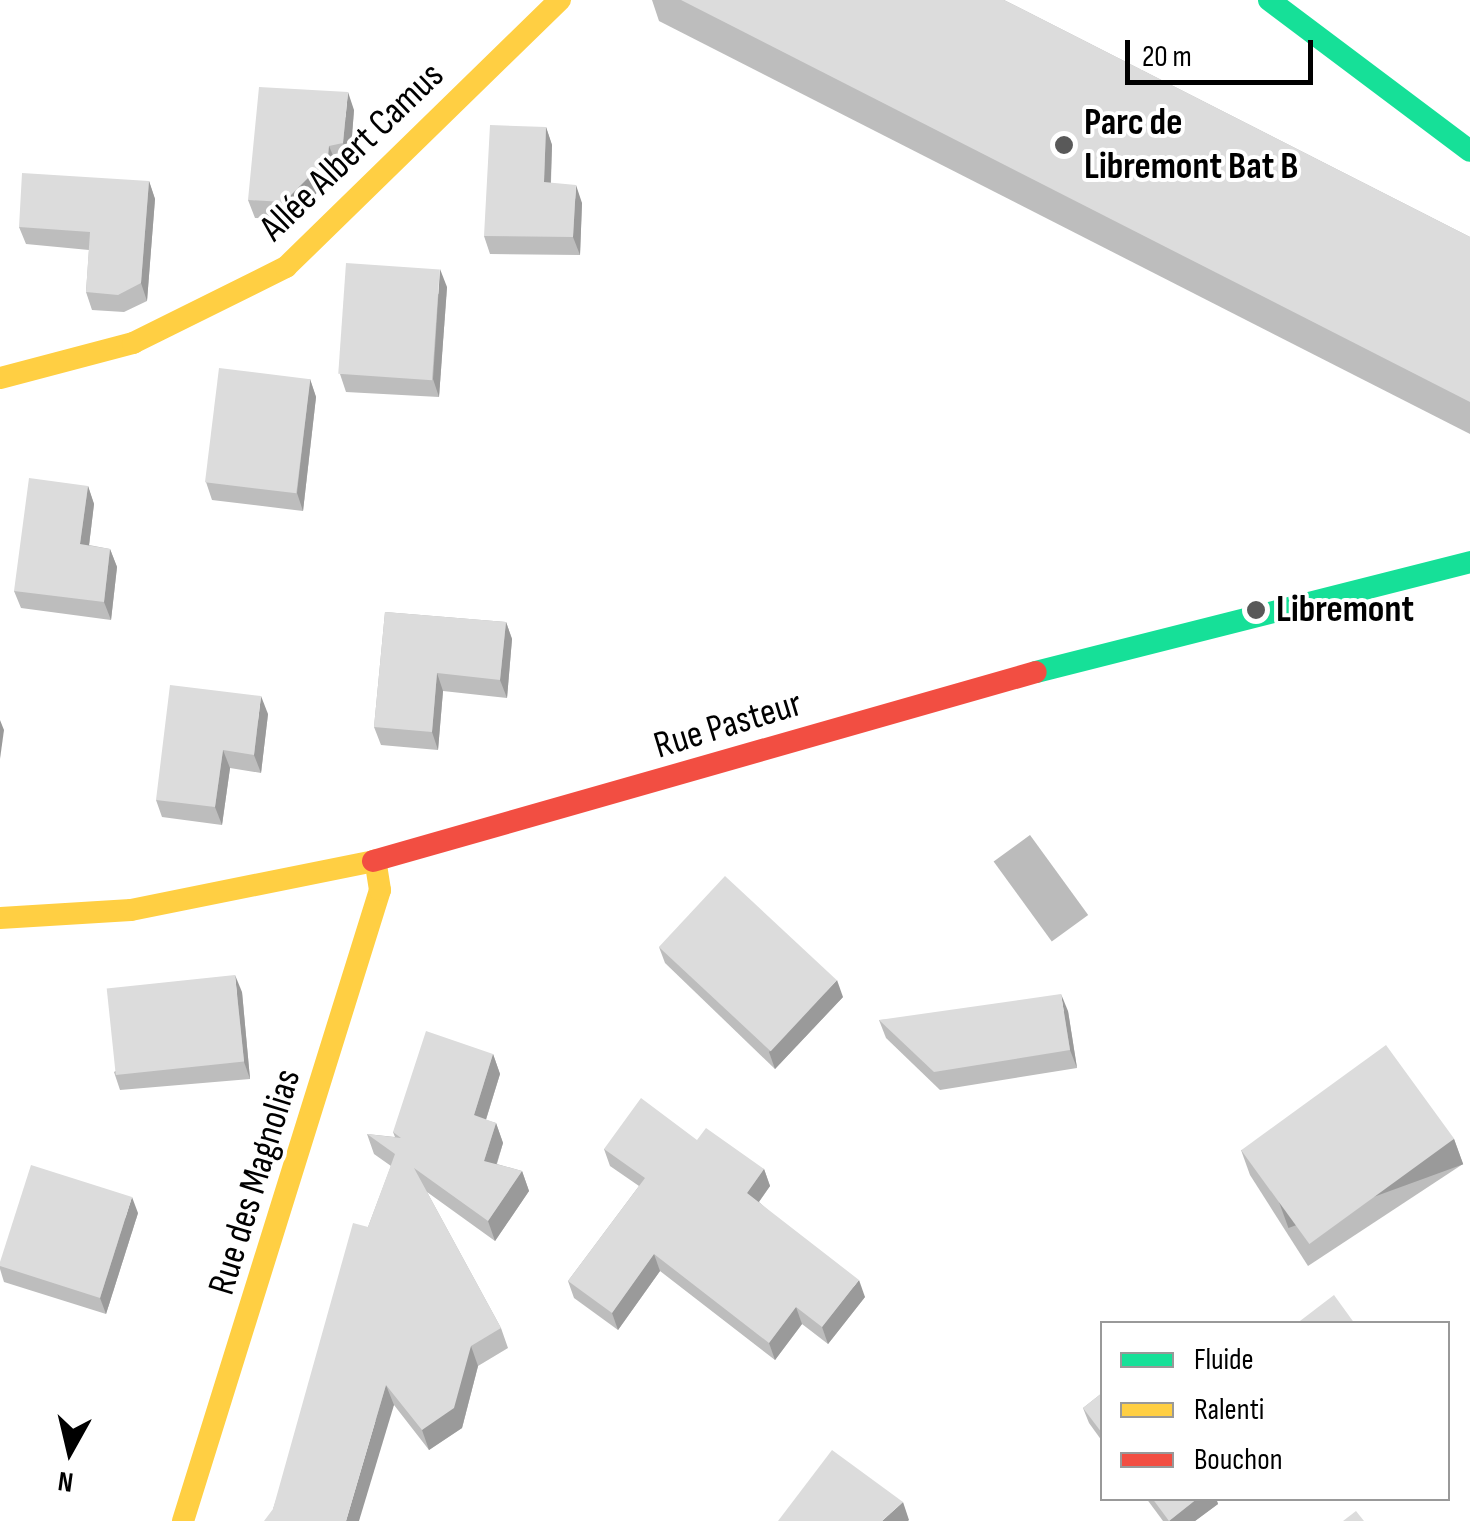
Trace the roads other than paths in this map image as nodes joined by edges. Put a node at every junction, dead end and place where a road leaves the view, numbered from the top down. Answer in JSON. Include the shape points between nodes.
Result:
{"nodes":[{"id":1,"x":560,"y":0,"type":"edge"},
{"id":2,"x":1268,"y":0,"type":"edge"},
{"id":3,"x":1470,"y":151,"type":"edge"},
{"id":4,"x":0,"y":378,"type":"edge"},
{"id":5,"x":1470,"y":562,"type":"edge"},
{"id":6,"x":375,"y":860,"type":"junction"},
{"id":7,"x":0,"y":918,"type":"edge"},
{"id":8,"x":183,"y":1521,"type":"edge"}],
"edges":[{"from":1,"to":4,"type":"street","name":"Allée Albert Camus","via":[[286,267],[133,343]]},
{"from":2,"to":3,"type":"street"},
{"from":5,"to":6,"type":"street","name":"Rue Pasteur","via":[[1256,610]]},
{"from":6,"to":7,"type":"street","name":"Rue Pasteur","via":[[131,910]]},
{"from":6,"to":8,"type":"street","name":"Rue des Magnolias","via":[[380,890]]}]}
